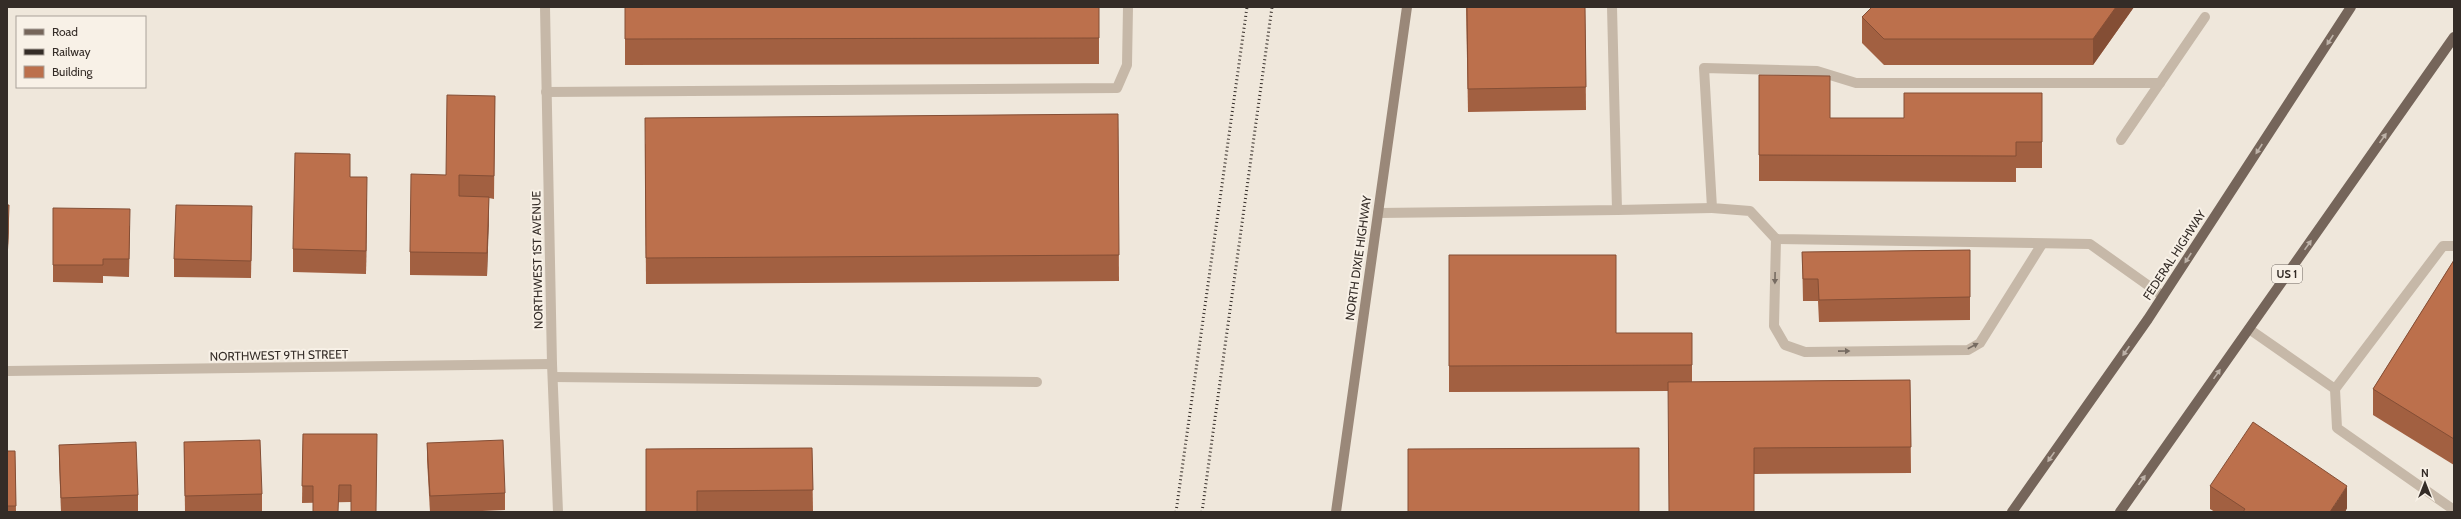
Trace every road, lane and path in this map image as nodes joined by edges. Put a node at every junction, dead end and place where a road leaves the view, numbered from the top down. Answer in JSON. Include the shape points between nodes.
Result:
{"nodes":[{"id":1,"x":545,"y":7,"type":"edge"},
{"id":2,"x":1128,"y":7,"type":"edge"},
{"id":3,"x":1407,"y":7,"type":"edge"},
{"id":4,"x":1612,"y":7,"type":"edge"},
{"id":5,"x":2351,"y":7,"type":"edge"},
{"id":6,"x":2205,"y":17,"type":"dead end"},
{"id":7,"x":2454,"y":36,"type":"edge"},
{"id":8,"x":2160,"y":82,"type":"junction"},
{"id":9,"x":546,"y":92,"type":"junction"},
{"id":10,"x":2121,"y":140,"type":"dead end"},
{"id":11,"x":1712,"y":208,"type":"junction"},
{"id":12,"x":1617,"y":210,"type":"junction"},
{"id":13,"x":1378,"y":213,"type":"junction"},
{"id":14,"x":1776,"y":239,"type":"junction"},
{"id":15,"x":2042,"y":244,"type":"junction"},
{"id":16,"x":2454,"y":246,"type":"edge"},
{"id":17,"x":2163,"y":296,"type":"junction"},
{"id":18,"x":2249,"y":329,"type":"junction"},
{"id":19,"x":552,"y":364,"type":"junction"},
{"id":20,"x":7,"y":372,"type":"edge"},
{"id":21,"x":553,"y":377,"type":"junction"},
{"id":22,"x":1037,"y":382,"type":"dead end"},
{"id":23,"x":2335,"y":389,"type":"junction"},
{"id":24,"x":2454,"y":510,"type":"edge"},
{"id":25,"x":558,"y":512,"type":"edge"},
{"id":26,"x":1336,"y":512,"type":"edge"},
{"id":27,"x":2012,"y":512,"type":"edge"},
{"id":28,"x":2120,"y":512,"type":"edge"}],
"edges":[{"from":1,"to":9,"type":"street","name":"NORTHWEST 1ST AVENUE"},
{"from":2,"to":9,"type":"street","via":[[1127,65],[1117,88]]},
{"from":3,"to":13,"type":"main road","name":"NORTH DIXIE HIGHWAY"},
{"from":4,"to":12,"type":"street"},
{"from":5,"to":17,"type":"main road","name":"FEDERAL HIGHWAY","one_way":true},
{"from":6,"to":8,"type":"street"},
{"from":18,"to":7,"type":"main road","number":"US 1","one_way":true},
{"from":8,"to":10,"type":"street"},
{"from":8,"to":11,"type":"street","via":[[1856,83],[1818,72],[1704,68]]},
{"from":9,"to":19,"type":"street","name":"NORTHWEST 1ST AVENUE"},
{"from":11,"to":12,"type":"street"},
{"from":11,"to":14,"type":"street","via":[[1750,211]]},
{"from":12,"to":13,"type":"street"},
{"from":13,"to":26,"type":"main road","name":"NORTH DIXIE HIGHWAY"},
{"from":14,"to":15,"type":"street"},
{"from":14,"to":15,"type":"street","one_way":true,"via":[[1774,326],[1785,345],[1805,352],[1968,350],[1980,343]]},
{"from":15,"to":17,"type":"street","via":[[2090,244]]},
{"from":16,"to":23,"type":"street","via":[[2442,246]]},
{"from":17,"to":27,"type":"main road","name":"FEDERAL HIGHWAY","one_way":true},
{"from":18,"to":23,"type":"street"},
{"from":28,"to":18,"type":"main road","number":"US 1","one_way":true},
{"from":19,"to":20,"type":"street","name":"NORTHWEST 9TH STREET"},
{"from":19,"to":21,"type":"street","name":"NORTHWEST 1ST AVENUE"},
{"from":21,"to":22,"type":"street"},
{"from":21,"to":25,"type":"street","name":"NORTHWEST 1ST AVENUE"},
{"from":23,"to":24,"type":"street","via":[[2338,428]]}]}
